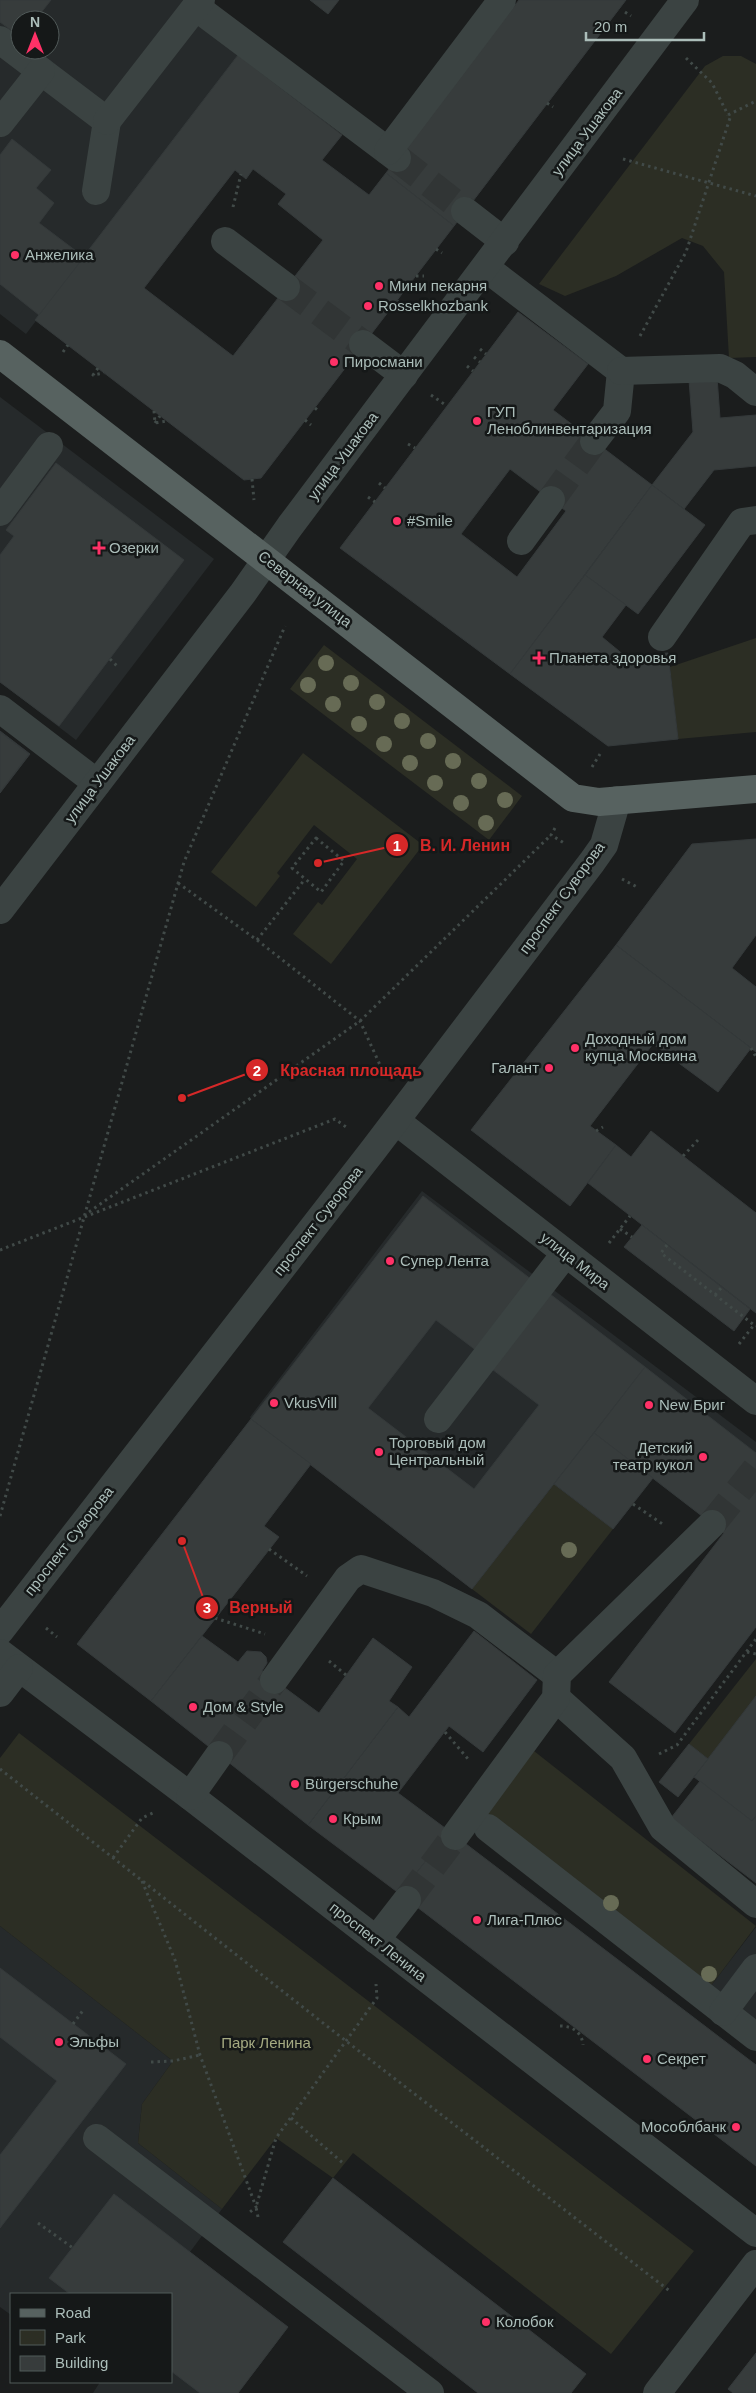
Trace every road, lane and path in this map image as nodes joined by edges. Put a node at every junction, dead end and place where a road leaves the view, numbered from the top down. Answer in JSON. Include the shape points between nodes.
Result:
{"nodes":[{"id":1,"x":502,"y":0,"type":"edge"},
{"id":2,"x":685,"y":0,"type":"edge"},
{"id":3,"x":198,"y":4,"type":"edge"},
{"id":4,"x":0,"y":40,"type":"edge"},
{"id":5,"x":694,"y":65,"type":"dead end"},
{"id":6,"x":41,"y":71,"type":"junction"},
{"id":7,"x":756,"y":101,"type":"edge"},
{"id":8,"x":547,"y":103,"type":"dead end"},
{"id":9,"x":552,"y":107,"type":"dead end"},
{"id":10,"x":728,"y":115,"type":"junction"},
{"id":11,"x":107,"y":121,"type":"junction"},
{"id":12,"x":0,"y":123,"type":"edge"},
{"id":13,"x":623,"y":159,"type":"dead end"},
{"id":14,"x":708,"y":182,"type":"junction"},
{"id":15,"x":96,"y":191,"type":"dead end"},
{"id":16,"x":756,"y":196,"type":"edge"},
{"id":17,"x":465,"y":211,"type":"tunnel mouth"},
{"id":18,"x":225,"y":241,"type":"dead end"},
{"id":19,"x":505,"y":242,"type":"junction"},
{"id":20,"x":436,"y":250,"type":"dead end"},
{"id":21,"x":442,"y":253,"type":"dead end"},
{"id":22,"x":486,"y":268,"type":"junction"},
{"id":23,"x":419,"y":272,"type":"dead end"},
{"id":24,"x":416,"y":276,"type":"dead end"},
{"id":25,"x":286,"y":287,"type":"tunnel mouth"},
{"id":26,"x":396,"y":301,"type":"dead end"},
{"id":27,"x":402,"y":305,"type":"dead end"},
{"id":28,"x":363,"y":344,"type":"tunnel mouth"},
{"id":29,"x":68,"y":345,"type":"dead end"},
{"id":30,"x":480,"y":349,"type":"dead end"},
{"id":31,"x":63,"y":352,"type":"dead end"},
{"id":32,"x":0,"y":354,"type":"edge"},
{"id":33,"x":486,"y":354,"type":"dead end"},
{"id":34,"x":474,"y":357,"type":"dead end"},
{"id":35,"x":480,"y":362,"type":"dead end"},
{"id":36,"x":467,"y":366,"type":"dead end"},
{"id":37,"x":98,"y":368,"type":"dead end"},
{"id":38,"x":473,"y":371,"type":"dead end"},
{"id":39,"x":621,"y":371,"type":"junction"},
{"id":40,"x":104,"y":373,"type":"dead end"},
{"id":41,"x":404,"y":376,"type":"junction"},
{"id":42,"x":756,"y":392,"type":"edge"},
{"id":43,"x":314,"y":408,"type":"dead end"},
{"id":44,"x":154,"y":411,"type":"dead end"},
{"id":45,"x":320,"y":412,"type":"dead end"},
{"id":46,"x":160,"y":416,"type":"dead end"},
{"id":47,"x":305,"y":420,"type":"dead end"},
{"id":48,"x":167,"y":421,"type":"dead end"},
{"id":49,"x":155,"y":423,"type":"junction"},
{"id":50,"x":311,"y":425,"type":"dead end"},
{"id":51,"x":594,"y":441,"type":"tunnel mouth"},
{"id":52,"x":408,"y":444,"type":"dead end"},
{"id":53,"x":49,"y":446,"type":"dead end"},
{"id":54,"x":415,"y":448,"type":"dead end"},
{"id":55,"x":252,"y":478,"type":"dead end"},
{"id":56,"x":9,"y":480,"type":"edge"},
{"id":57,"x":379,"y":483,"type":"dead end"},
{"id":58,"x":385,"y":488,"type":"dead end"},
{"id":59,"x":368,"y":497,"type":"dead end"},
{"id":60,"x":254,"y":500,"type":"dead end"},
{"id":61,"x":551,"y":500,"type":"tunnel mouth"},
{"id":62,"x":375,"y":502,"type":"dead end"},
{"id":63,"x":0,"y":512,"type":"edge"},
{"id":64,"x":756,"y":520,"type":"edge"},
{"id":65,"x":521,"y":541,"type":"dead end"},
{"id":66,"x":267,"y":559,"type":"junction"},
{"id":67,"x":285,"y":626,"type":"dead end"},
{"id":68,"x":662,"y":637,"type":"dead end"},
{"id":69,"x":110,"y":659,"type":"dead end"},
{"id":70,"x":117,"y":666,"type":"dead end"},
{"id":71,"x":0,"y":709,"type":"edge"},
{"id":72,"x":97,"y":783,"type":"junction"},
{"id":73,"x":756,"y":789,"type":"edge"},
{"id":74,"x":617,"y":800,"type":"junction"},
{"id":75,"x":551,"y":835,"type":"dead end"},
{"id":76,"x":305,"y":879,"type":"junction"},
{"id":77,"x":178,"y":883,"type":"junction"},
{"id":78,"x":0,"y":910,"type":"edge"},
{"id":79,"x":257,"y":940,"type":"junction"},
{"id":80,"x":360,"y":1021,"type":"junction"},
{"id":81,"x":751,"y":1048,"type":"dead end"},
{"id":82,"x":756,"y":1057,"type":"edge"},
{"id":83,"x":380,"y":1065,"type":"dead end"},
{"id":84,"x":335,"y":1118,"type":"dead end"},
{"id":85,"x":396,"y":1120,"type":"junction"},
{"id":86,"x":603,"y":1127,"type":"dead end"},
{"id":87,"x":596,"y":1131,"type":"dead end"},
{"id":88,"x":698,"y":1140,"type":"dead end"},
{"id":89,"x":683,"y":1156,"type":"dead end"},
{"id":90,"x":84,"y":1216,"type":"junction"},
{"id":91,"x":630,"y":1216,"type":"dead end"},
{"id":92,"x":620,"y":1229,"type":"junction"},
{"id":93,"x":632,"y":1237,"type":"dead end"},
{"id":94,"x":608,"y":1245,"type":"dead end"},
{"id":95,"x":667,"y":1245,"type":"dead end"},
{"id":96,"x":0,"y":1250,"type":"edge"},
{"id":97,"x":565,"y":1254,"type":"junction"},
{"id":98,"x":722,"y":1287,"type":"dead end"},
{"id":99,"x":715,"y":1295,"type":"junction"},
{"id":100,"x":755,"y":1325,"type":"edge"},
{"id":101,"x":738,"y":1344,"type":"dead end"},
{"id":102,"x":756,"y":1400,"type":"edge"},
{"id":103,"x":438,"y":1419,"type":"dead end"},
{"id":104,"x":0,"y":1516,"type":"edge"},
{"id":105,"x":712,"y":1524,"type":"tunnel mouth"},
{"id":106,"x":269,"y":1549,"type":"dead end"},
{"id":107,"x":335,"y":1596,"type":"junction"},
{"id":108,"x":216,"y":1618,"type":"dead end"},
{"id":109,"x":0,"y":1632,"type":"edge"},
{"id":110,"x":756,"y":1639,"type":"edge"},
{"id":111,"x":746,"y":1652,"type":"junction"},
{"id":112,"x":293,"y":1654,"type":"junction"},
{"id":113,"x":756,"y":1654,"type":"edge"},
{"id":114,"x":10,"y":1660,"type":"edge"},
{"id":115,"x":274,"y":1680,"type":"tunnel mouth"},
{"id":116,"x":557,"y":1686,"type":"junction"},
{"id":117,"x":0,"y":1694,"type":"edge"},
{"id":118,"x":445,"y":1732,"type":"dead end"},
{"id":119,"x":219,"y":1755,"type":"tunnel mouth"},
{"id":120,"x":623,"y":1758,"type":"junction"},
{"id":121,"x":472,"y":1763,"type":"dead end"},
{"id":122,"x":0,"y":1769,"type":"edge"},
{"id":123,"x":190,"y":1796,"type":"junction"},
{"id":124,"x":488,"y":1828,"type":"dead end"},
{"id":125,"x":455,"y":1836,"type":"tunnel mouth"},
{"id":126,"x":113,"y":1858,"type":"junction"},
{"id":127,"x":142,"y":1881,"type":"junction"},
{"id":128,"x":407,"y":1900,"type":"tunnel mouth"},
{"id":129,"x":756,"y":1904,"type":"edge"},
{"id":130,"x":376,"y":1940,"type":"junction"},
{"id":131,"x":756,"y":1968,"type":"edge"},
{"id":132,"x":84,"y":2009,"type":"dead end"},
{"id":133,"x":723,"y":2012,"type":"junction"},
{"id":134,"x":73,"y":2024,"type":"dead end"},
{"id":135,"x":560,"y":2026,"type":"dead end"},
{"id":136,"x":756,"y":2038,"type":"edge"},
{"id":137,"x":346,"y":2042,"type":"junction"},
{"id":138,"x":583,"y":2045,"type":"dead end"},
{"id":139,"x":200,"y":2055,"type":"junction"},
{"id":140,"x":152,"y":2062,"type":"dead end"},
{"id":141,"x":291,"y":2118,"type":"junction"},
{"id":142,"x":97,"y":2138,"type":"dead end"},
{"id":143,"x":344,"y":2164,"type":"dead end"},
{"id":144,"x":256,"y":2207,"type":"junction"},
{"id":145,"x":38,"y":2223,"type":"dead end"},
{"id":146,"x":756,"y":2233,"type":"edge"},
{"id":147,"x":73,"y":2248,"type":"dead end"},
{"id":148,"x":756,"y":2264,"type":"edge"},
{"id":149,"x":264,"y":2265,"type":"junction"},
{"id":150,"x":671,"y":2292,"type":"dead end"},
{"id":151,"x":420,"y":2390,"type":"edge"},
{"id":152,"x":657,"y":2393,"type":"edge"}],
"edges":[{"from":1,"to":3,"type":"street","via":[[393,155]]},
{"from":2,"to":19,"type":"street","name":"улица Ушакова"},
{"from":3,"to":11,"type":"street"},
{"from":4,"to":6,"type":"street"},
{"from":5,"to":10,"type":"path","via":[[712,83]]},
{"from":6,"to":11,"type":"street"},
{"from":6,"to":12,"type":"street"},
{"from":7,"to":10,"type":"path"},
{"from":8,"to":9,"type":"path"},
{"from":10,"to":14,"type":"path","via":[[730,118]]},
{"from":11,"to":15,"type":"street"},
{"from":13,"to":14,"type":"path"},
{"from":14,"to":16,"type":"path"},
{"from":14,"to":39,"type":"path","via":[[686,252]]},
{"from":17,"to":19,"type":"street"},
{"from":18,"to":25,"type":"street"},
{"from":19,"to":22,"type":"street","name":"улица Ушакова"},
{"from":20,"to":21,"type":"path"},
{"from":22,"to":39,"type":"street"},
{"from":22,"to":41,"type":"street","name":"улица Ушакова"},
{"from":23,"to":24,"type":"path","via":[[424,276]]},
{"from":26,"to":27,"type":"path"},
{"from":28,"to":41,"type":"street"},
{"from":29,"to":31,"type":"path"},
{"from":30,"to":33,"type":"path"},
{"from":32,"to":66,"type":"main road","name":"Северная улица"},
{"from":34,"to":35,"type":"path"},
{"from":36,"to":38,"type":"path"},
{"from":37,"to":40,"type":"path","via":[[93,375]]},
{"from":39,"to":42,"type":"street","via":[[720,368]]},
{"from":39,"to":51,"type":"street","via":[[617,411]]},
{"from":41,"to":66,"type":"street","name":"улица Ушакова"},
{"from":43,"to":45,"type":"path"},
{"from":44,"to":49,"type":"path"},
{"from":46,"to":49,"type":"path"},
{"from":47,"to":50,"type":"path"},
{"from":48,"to":49,"type":"path"},
{"from":52,"to":54,"type":"path"},
{"from":53,"to":56,"type":"street"},
{"from":55,"to":60,"type":"path"},
{"from":56,"to":63,"type":"street"},
{"from":57,"to":58,"type":"path"},
{"from":59,"to":62,"type":"path"},
{"from":61,"to":65,"type":"street"},
{"from":64,"to":68,"type":"street","via":[[742,522]]},
{"from":66,"to":72,"type":"street","name":"улица Ушакова"},
{"from":66,"to":74,"type":"main road","name":"Северная улица","via":[[574,798],[598,802]]},
{"from":67,"to":77,"type":"path","via":[[184,862]]},
{"from":69,"to":70,"type":"path"},
{"from":71,"to":72,"type":"street"},
{"from":72,"to":78,"type":"street","name":"улица Ушакова"},
{"from":73,"to":74,"type":"main road","name":"Северная улица"},
{"from":74,"to":85,"type":"street","name":"проспект Суворова","via":[[604,846]]},
{"from":75,"to":80,"type":"path"},
{"from":76,"to":76,"type":"path","via":[[321,892],[344,861],[316,838],[292,868]]},
{"from":76,"to":79,"type":"path"},
{"from":77,"to":79,"type":"path"},
{"from":77,"to":90,"type":"path"},
{"from":79,"to":80,"type":"path"},
{"from":80,"to":83,"type":"path"},
{"from":80,"to":90,"type":"path"},
{"from":81,"to":82,"type":"path"},
{"from":84,"to":90,"type":"path"},
{"from":85,"to":97,"type":"street","name":"улица Мира"},
{"from":85,"to":109,"type":"street","name":"проспект Суворова"},
{"from":86,"to":87,"type":"path"},
{"from":88,"to":89,"type":"path"},
{"from":90,"to":96,"type":"path"},
{"from":90,"to":104,"type":"path"},
{"from":91,"to":92,"type":"path"},
{"from":92,"to":93,"type":"path"},
{"from":92,"to":94,"type":"path"},
{"from":95,"to":99,"type":"path","via":[[661,1253]]},
{"from":97,"to":102,"type":"street","name":"улица Мира"},
{"from":97,"to":103,"type":"street"},
{"from":98,"to":99,"type":"path"},
{"from":99,"to":100,"type":"path"},
{"from":100,"to":101,"type":"path"},
{"from":105,"to":116,"type":"street"},
{"from":106,"to":107,"type":"path"},
{"from":107,"to":112,"type":"street"},
{"from":107,"to":116,"type":"street","via":[[348,1578],[361,1569],[433,1593],[478,1615]]},
{"from":108,"to":112,"type":"path","via":[[265,1634]]},
{"from":110,"to":111,"type":"path"},
{"from":111,"to":113,"type":"path"},
{"from":111,"to":120,"type":"path","via":[[677,1745],[653,1757]]},
{"from":112,"to":115,"type":"street"},
{"from":114,"to":117,"type":"street"},
{"from":114,"to":123,"type":"street","name":"проспект Ленина"},
{"from":116,"to":120,"type":"street"},
{"from":116,"to":125,"type":"street"},
{"from":118,"to":121,"type":"path"},
{"from":119,"to":123,"type":"street"},
{"from":120,"to":129,"type":"street","via":[[663,1828]]},
{"from":122,"to":126,"type":"path"},
{"from":123,"to":126,"type":"path","via":[[142,1818]]},
{"from":123,"to":130,"type":"street","name":"проспект Ленина"},
{"from":124,"to":133,"type":"street"},
{"from":126,"to":127,"type":"path"},
{"from":127,"to":137,"type":"path"},
{"from":127,"to":139,"type":"path","via":[[175,1960]]},
{"from":128,"to":130,"type":"street"},
{"from":130,"to":137,"type":"path","via":[[377,1998]]},
{"from":130,"to":146,"type":"street","name":"проспект Ленина"},
{"from":131,"to":133,"type":"street"},
{"from":132,"to":134,"type":"path"},
{"from":133,"to":136,"type":"street"},
{"from":135,"to":138,"type":"path","via":[[576,2031]]},
{"from":137,"to":141,"type":"path"},
{"from":137,"to":150,"type":"path"},
{"from":139,"to":140,"type":"path"},
{"from":139,"to":144,"type":"path"},
{"from":141,"to":143,"type":"path"},
{"from":141,"to":144,"type":"path","via":[[276,2138]]},
{"from":142,"to":149,"type":"street"},
{"from":144,"to":149,"type":"path"},
{"from":145,"to":147,"type":"path"},
{"from":148,"to":152,"type":"street"},
{"from":149,"to":151,"type":"street"}]}
